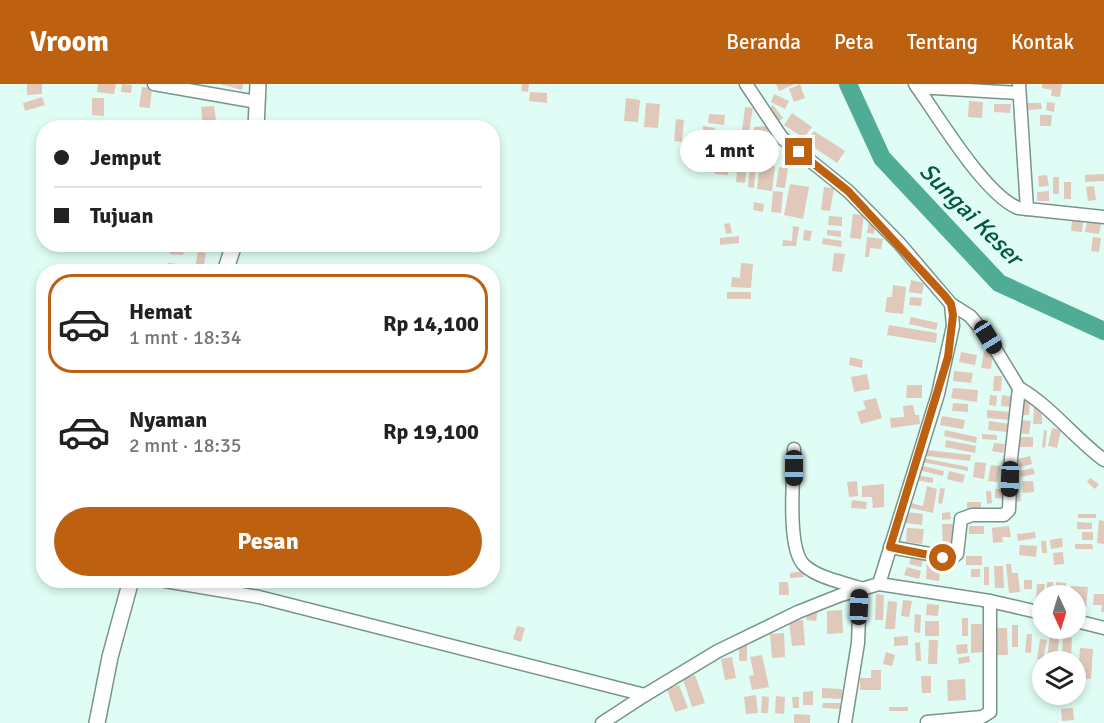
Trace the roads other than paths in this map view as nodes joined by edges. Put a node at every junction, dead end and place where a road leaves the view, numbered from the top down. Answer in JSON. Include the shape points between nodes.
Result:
{"nodes":[{"id":1,"x":154,"y":84,"type":"edge"},
{"id":2,"x":258,"y":84,"type":"edge"},
{"id":3,"x":746,"y":84,"type":"edge"},
{"id":4,"x":916,"y":85,"type":"edge"},
{"id":5,"x":1019,"y":88,"type":"edge"},
{"id":6,"x":257,"y":102,"type":"junction"},
{"id":7,"x":256,"y":120,"type":"edge"},
{"id":8,"x":1027,"y":209,"type":"junction"},
{"id":9,"x":1104,"y":216,"type":"edge"},
{"id":10,"x":951,"y":304,"type":"junction"},
{"id":11,"x":1019,"y":388,"type":"junction"},
{"id":12,"x":794,"y":449,"type":"dead end"},
{"id":13,"x":1104,"y":460,"type":"edge"},
{"id":14,"x":890,"y":547,"type":"junction"},
{"id":15,"x":879,"y":584,"type":"junction"},
{"id":16,"x":129,"y":588,"type":"edge"},
{"id":17,"x":206,"y":588,"type":"edge"},
{"id":18,"x":860,"y":588,"type":"junction"},
{"id":19,"x":990,"y":601,"type":"junction"},
{"id":20,"x":1032,"y":611,"type":"edge"},
{"id":21,"x":1086,"y":624,"type":"edge"},
{"id":22,"x":1104,"y":628,"type":"edge"},
{"id":23,"x":645,"y":695,"type":"junction"},
{"id":24,"x":927,"y":722,"type":"edge"},
{"id":25,"x":97,"y":723,"type":"edge"},
{"id":26,"x":602,"y":723,"type":"edge"},
{"id":27,"x":845,"y":723,"type":"edge"}],
"edges":[{"from":1,"to":6,"type":"street"},
{"from":2,"to":6,"type":"street"},
{"from":3,"to":10,"type":"street","via":[[782,138],[848,191]]},
{"from":4,"to":5,"type":"street"},
{"from":4,"to":8,"type":"street","via":[[968,159],[1007,203]]},
{"from":5,"to":8,"type":"street"},
{"from":6,"to":7,"type":"street"},
{"from":8,"to":9,"type":"street"},
{"from":10,"to":11,"type":"street","via":[[970,316],[988,337]]},
{"from":10,"to":14,"type":"street","via":[[953,326],[945,367]]},
{"from":11,"to":13,"type":"street","via":[[1046,406],[1067,430]]},
{"from":11,"to":14,"type":"street","via":[[1007,514],[961,519],[957,554],[952,558]]},
{"from":12,"to":18,"type":"street","via":[[794,531],[798,556],[813,572]]},
{"from":14,"to":15,"type":"street"},
{"from":15,"to":18,"type":"street"},
{"from":15,"to":19,"type":"street"},
{"from":16,"to":25,"type":"street"},
{"from":17,"to":23,"type":"street","via":[[259,597]]},
{"from":18,"to":23,"type":"street","via":[[798,612],[718,651]]},
{"from":18,"to":27,"type":"street","via":[[858,643]]},
{"from":19,"to":20,"type":"street"},
{"from":19,"to":24,"type":"street","via":[[990,712],[982,717]]},
{"from":21,"to":22,"type":"street"},
{"from":23,"to":26,"type":"street"}]}
